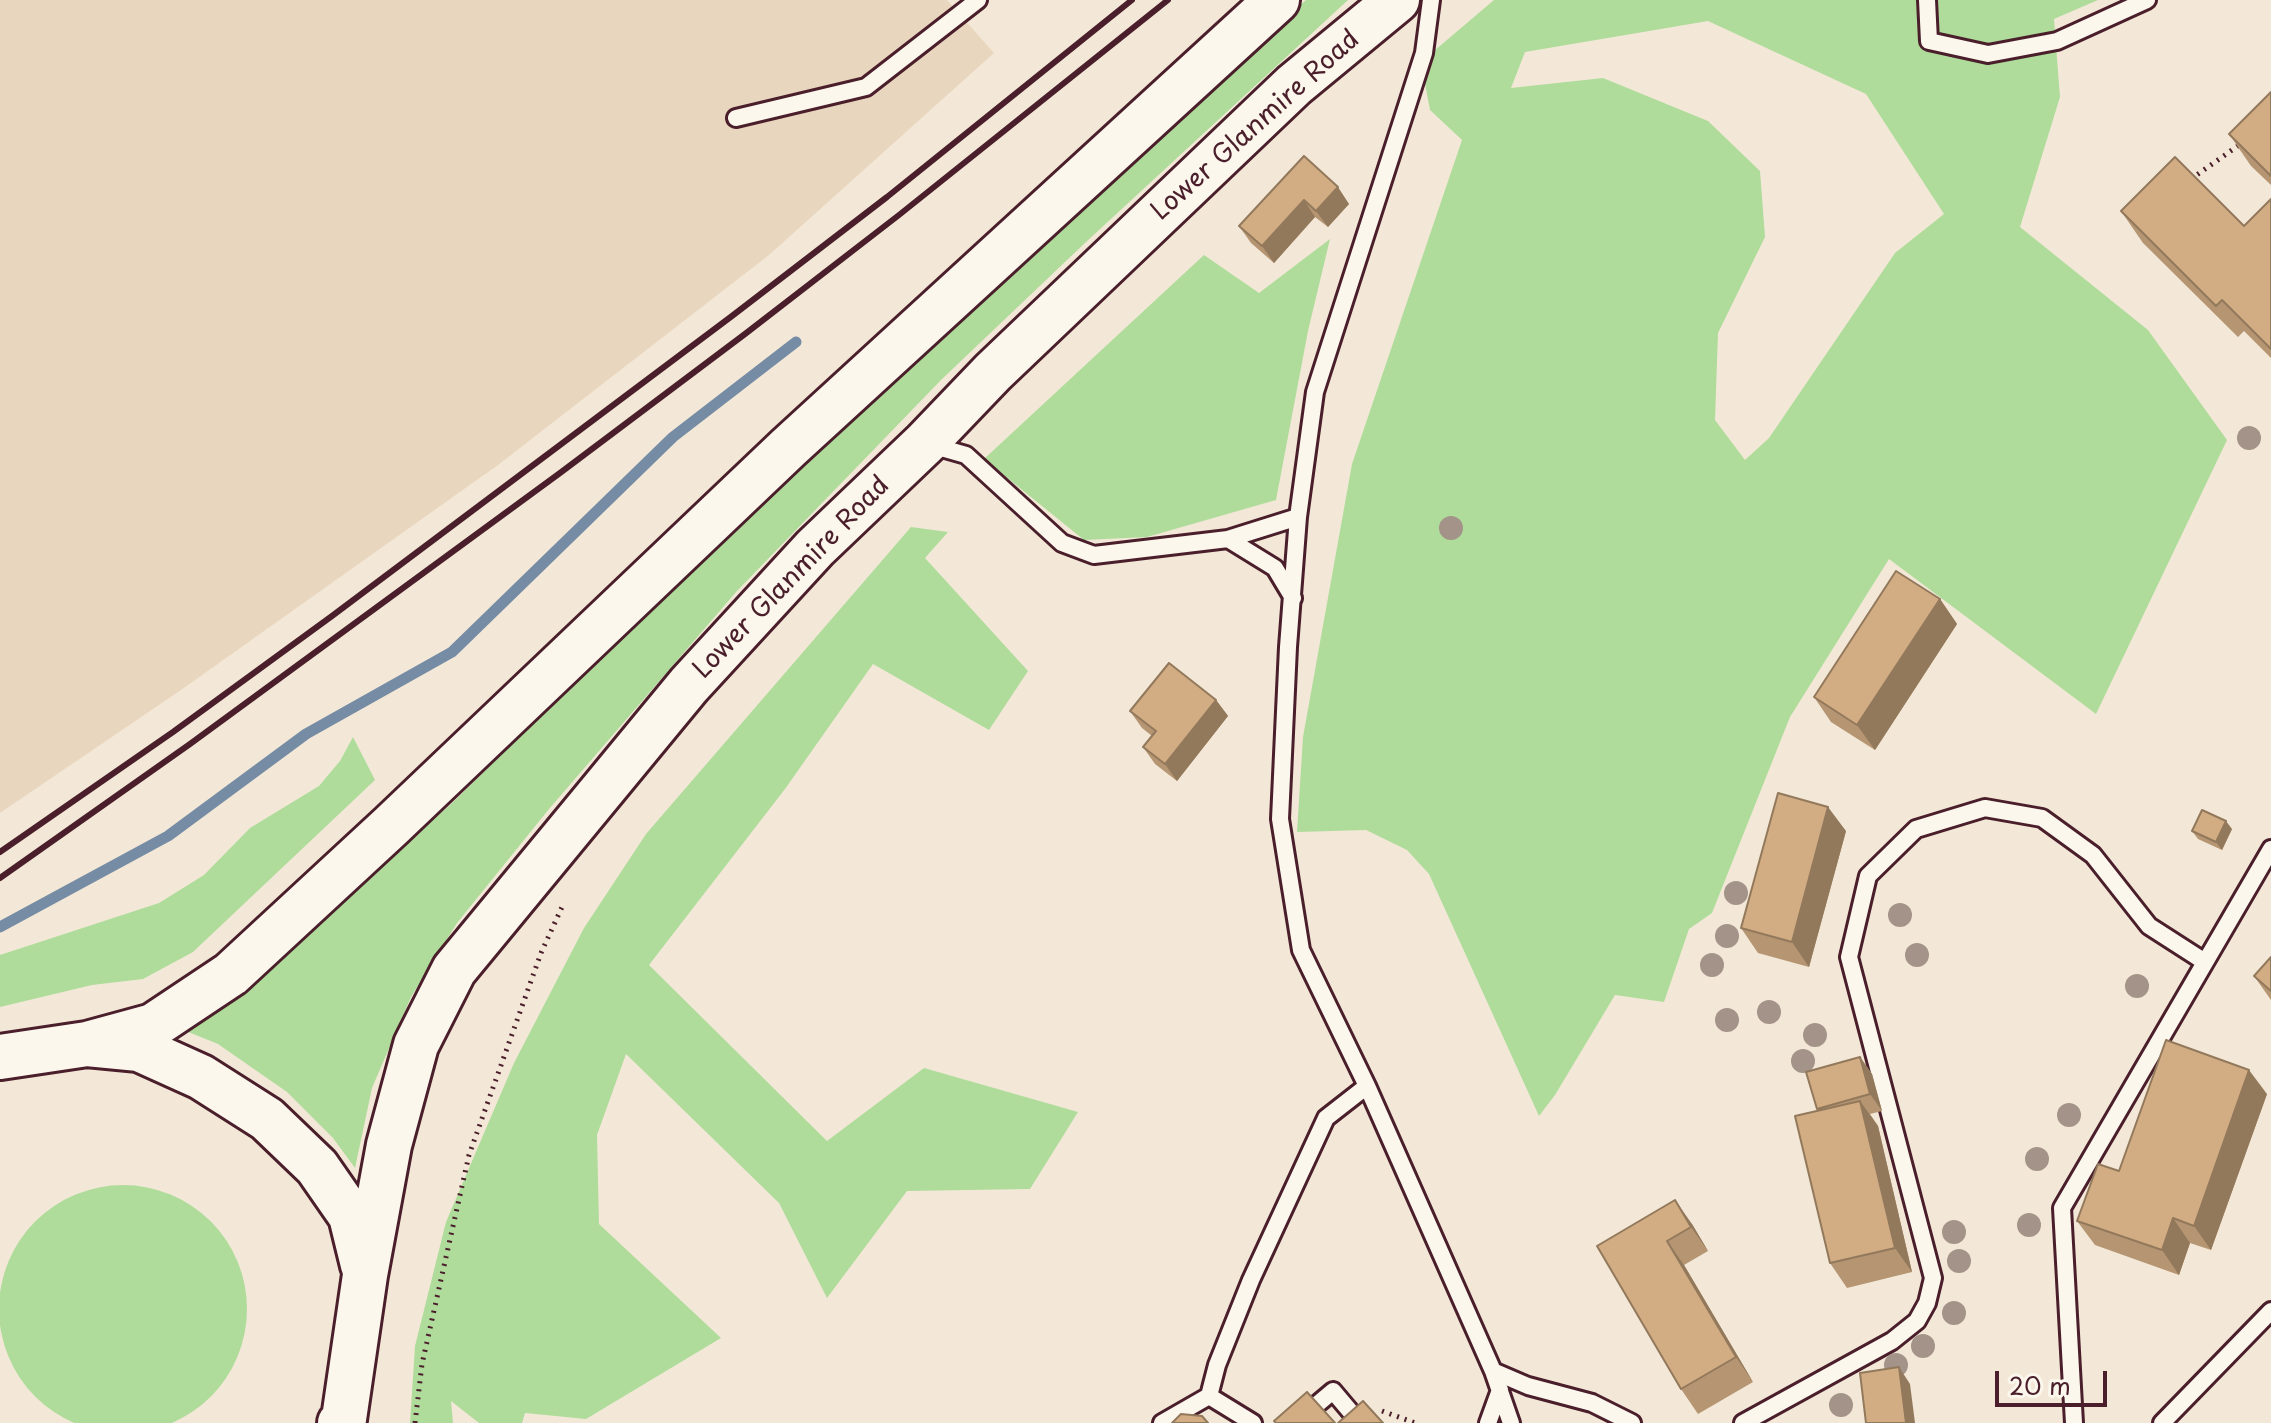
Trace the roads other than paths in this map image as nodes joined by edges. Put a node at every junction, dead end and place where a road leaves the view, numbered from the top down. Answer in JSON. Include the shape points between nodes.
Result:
{"nodes":[{"id":1,"x":978,"y":0,"type":"edge"},
{"id":2,"x":1277,"y":0,"type":"edge"},
{"id":3,"x":1397,"y":0,"type":"edge"},
{"id":4,"x":1431,"y":0,"type":"edge"},
{"id":5,"x":1927,"y":0,"type":"edge"},
{"id":6,"x":2147,"y":0,"type":"edge"},
{"id":7,"x":736,"y":118,"type":"dead end"},
{"id":8,"x":925,"y":443,"type":"junction"},
{"id":9,"x":1298,"y":517,"type":"junction"},
{"id":10,"x":1228,"y":539,"type":"junction"},
{"id":11,"x":1293,"y":598,"type":"junction"},
{"id":12,"x":2271,"y":849,"type":"edge"},
{"id":13,"x":2205,"y":962,"type":"junction"},
{"id":14,"x":87,"y":1044,"type":"junction"},
{"id":15,"x":0,"y":1057,"type":"edge"},
{"id":16,"x":1367,"y":1086,"type":"junction"},
{"id":17,"x":365,"y":1275,"type":"junction"},
{"id":18,"x":2271,"y":1311,"type":"edge"},
{"id":19,"x":1493,"y":1371,"type":"junction"},
{"id":20,"x":1500,"y":1390,"type":"junction"},
{"id":21,"x":1209,"y":1396,"type":"junction"},
{"id":22,"x":340,"y":1423,"type":"edge"},
{"id":23,"x":1162,"y":1423,"type":"edge"},
{"id":24,"x":1253,"y":1423,"type":"edge"},
{"id":25,"x":1295,"y":1423,"type":"edge"},
{"id":26,"x":1360,"y":1423,"type":"edge"},
{"id":27,"x":1488,"y":1423,"type":"edge"},
{"id":28,"x":1511,"y":1423,"type":"edge"},
{"id":29,"x":1632,"y":1423,"type":"edge"},
{"id":30,"x":1743,"y":1423,"type":"edge"},
{"id":31,"x":2074,"y":1423,"type":"edge"},
{"id":32,"x":2162,"y":1423,"type":"edge"}],
"edges":[{"from":1,"to":7,"type":"lane","via":[[866,87]]},
{"from":2,"to":14,"type":"highway","via":[[800,437],[231,974],[153,1026]]},
{"from":3,"to":8,"type":"highway","name":"Lower Glanmire Road","via":[[1272,106]]},
{"from":4,"to":9,"type":"lane","via":[[1424,53],[1315,392]]},
{"from":5,"to":6,"type":"lane","via":[[1929,41],[1988,54],[2057,41]]},
{"from":8,"to":10,"type":"lane","via":[[966,455],[1062,543],[1094,555]]},
{"from":8,"to":17,"type":"highway","name":"Lower Glanmire Road","via":[[815,548],[689,685],[454,970],[416,1045],[389,1145]]},
{"from":9,"to":10,"type":"lane"},
{"from":9,"to":11,"type":"lane"},
{"from":10,"to":11,"type":"lane","via":[[1275,568]]},
{"from":11,"to":16,"type":"lane","via":[[1280,819],[1301,950]]},
{"from":12,"to":13,"type":"lane"},
{"from":13,"to":30,"type":"lane","via":[[2149,926],[2093,855],[2042,818],[1985,808],[1916,829],[1868,876],[1849,957],[1933,1278],[1917,1321],[1892,1341]]},
{"from":13,"to":31,"type":"lane","via":[[2062,1208]]},
{"from":14,"to":15,"type":"highway"},
{"from":14,"to":17,"type":"highway","via":[[139,1049],[201,1077],[267,1119],[317,1167],[351,1216]]},
{"from":16,"to":19,"type":"lane"},
{"from":16,"to":21,"type":"lane","via":[[1326,1118],[1251,1280]]},
{"from":17,"to":22,"type":"highway","name":"Lower Glanmire Road"},
{"from":18,"to":32,"type":"lane"},
{"from":19,"to":20,"type":"lane"},
{"from":19,"to":29,"type":"lane","via":[[1592,1403]]},
{"from":20,"to":27,"type":"lane"},
{"from":20,"to":28,"type":"lane"},
{"from":21,"to":23,"type":"lane"},
{"from":21,"to":24,"type":"lane"},
{"from":25,"to":26,"type":"lane","via":[[1333,1391]]}]}
